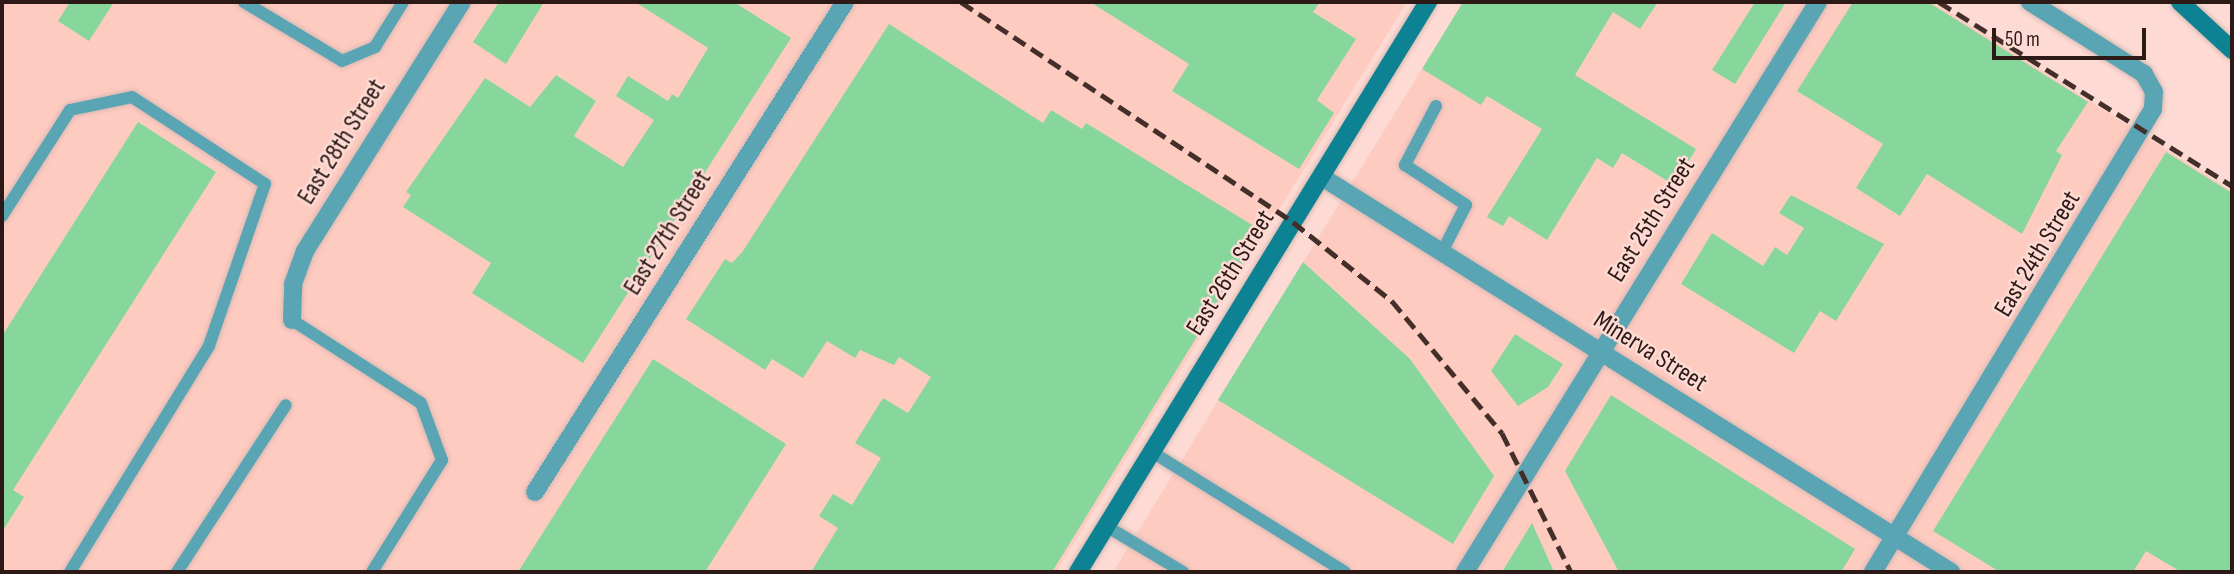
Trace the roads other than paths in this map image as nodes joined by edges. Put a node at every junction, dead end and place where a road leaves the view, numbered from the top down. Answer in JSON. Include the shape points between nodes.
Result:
{"nodes":[{"id":1,"x":244,"y":2,"type":"edge"},
{"id":2,"x":403,"y":2,"type":"edge"},
{"id":3,"x":462,"y":2,"type":"edge"},
{"id":4,"x":845,"y":2,"type":"edge"},
{"id":5,"x":1428,"y":2,"type":"edge"},
{"id":6,"x":1818,"y":2,"type":"edge"},
{"id":7,"x":2030,"y":2,"type":"edge"},
{"id":8,"x":2180,"y":2,"type":"edge"},
{"id":9,"x":2232,"y":50,"type":"edge"},
{"id":10,"x":1436,"y":106,"type":"dead end"},
{"id":11,"x":1321,"y":177,"type":"junction"},
{"id":12,"x":2,"y":216,"type":"edge"},
{"id":13,"x":1441,"y":252,"type":"junction"},
{"id":14,"x":292,"y":320,"type":"joint"},
{"id":15,"x":1601,"y":352,"type":"junction"},
{"id":16,"x":286,"y":405,"type":"dead end"},
{"id":17,"x":1152,"y":452,"type":"junction"},
{"id":18,"x":535,"y":492,"type":"dead end"},
{"id":19,"x":1106,"y":526,"type":"junction"},
{"id":20,"x":1896,"y":537,"type":"junction"},
{"id":21,"x":70,"y":572,"type":"edge"},
{"id":22,"x":177,"y":572,"type":"edge"},
{"id":23,"x":372,"y":572,"type":"edge"},
{"id":24,"x":1078,"y":572,"type":"edge"},
{"id":25,"x":1184,"y":572,"type":"edge"},
{"id":26,"x":1345,"y":572,"type":"edge"},
{"id":27,"x":1465,"y":572,"type":"edge"},
{"id":28,"x":1873,"y":572,"type":"edge"},
{"id":29,"x":1951,"y":572,"type":"edge"}],
"edges":[{"from":1,"to":2,"type":"lane","via":[[342,61],[375,47]]},
{"from":3,"to":14,"type":"street","name":"East 28th Street","via":[[305,251],[293,284]]},
{"from":4,"to":18,"type":"street","name":"East 27th Street"},
{"from":5,"to":11,"type":"street","name":"East 26th Street"},
{"from":6,"to":15,"type":"street","name":"East 25th Street"},
{"from":7,"to":20,"type":"street","name":"East 24th Street","via":[[2144,74],[2154,92],[2153,109]]},
{"from":8,"to":9,"type":"street"},
{"from":10,"to":13,"type":"lane","via":[[1405,165],[1466,205]]},
{"from":11,"to":13,"type":"street","name":"Minerva Street"},
{"from":11,"to":17,"type":"street","name":"East 26th Street"},
{"from":12,"to":21,"type":"lane","via":[[70,110],[132,97],[265,184],[209,346]]},
{"from":13,"to":15,"type":"street","name":"Minerva Street"},
{"from":14,"to":23,"type":"lane","via":[[421,403],[442,460]]},
{"from":15,"to":20,"type":"street","name":"Minerva Street"},
{"from":15,"to":27,"type":"street","name":"East 25th Street"},
{"from":16,"to":22,"type":"lane"},
{"from":17,"to":19,"type":"street","name":"East 26th Street"},
{"from":17,"to":26,"type":"lane"},
{"from":19,"to":24,"type":"street","name":"East 26th Street"},
{"from":19,"to":25,"type":"lane"},
{"from":20,"to":28,"type":"street","name":"East 24th Street"},
{"from":20,"to":29,"type":"street","name":"Minerva Street"}]}
